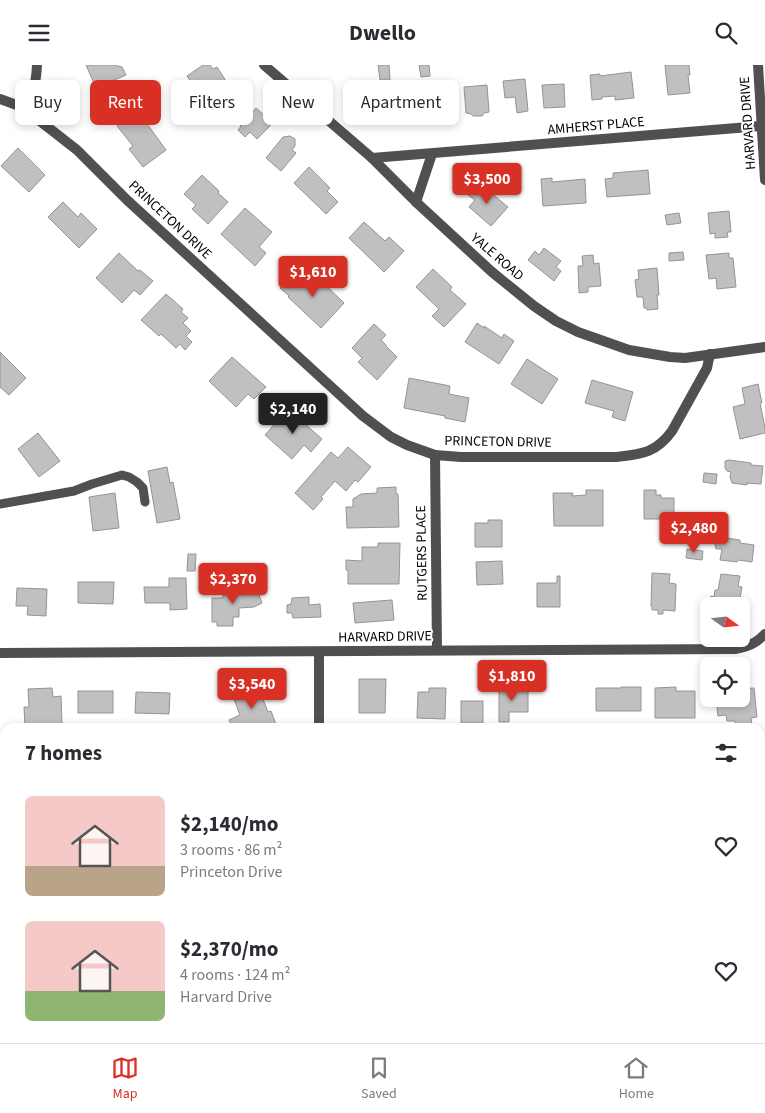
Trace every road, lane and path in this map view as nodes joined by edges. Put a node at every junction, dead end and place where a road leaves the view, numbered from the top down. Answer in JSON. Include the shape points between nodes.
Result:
{"nodes":[{"id":1,"x":37,"y":65,"type":"edge"},
{"id":2,"x":264,"y":65,"type":"edge"},
{"id":3,"x":758,"y":65,"type":"edge"},
{"id":4,"x":36,"y":80,"type":"edge"},
{"id":5,"x":0,"y":99,"type":"edge"},
{"id":6,"x":15,"y":104,"type":"edge"},
{"id":7,"x":45,"y":125,"type":"edge"},
{"id":8,"x":761,"y":126,"type":"junction"},
{"id":9,"x":432,"y":153,"type":"junction"},
{"id":10,"x":372,"y":158,"type":"junction"},
{"id":11,"x":765,"y":180,"type":"edge"},
{"id":12,"x":416,"y":202,"type":"junction"},
{"id":13,"x":765,"y":347,"type":"edge"},
{"id":14,"x":710,"y":354,"type":"junction"},
{"id":15,"x":434,"y":455,"type":"junction"},
{"id":16,"x":145,"y":502,"type":"dead end"},
{"id":17,"x":0,"y":504,"type":"edge"},
{"id":18,"x":765,"y":634,"type":"edge"},
{"id":19,"x":437,"y":650,"type":"junction"},
{"id":20,"x":318,"y":652,"type":"junction"},
{"id":21,"x":0,"y":653,"type":"edge"},
{"id":22,"x":319,"y":723,"type":"edge"}],
"edges":[{"from":1,"to":4,"type":"street"},
{"from":2,"to":10,"type":"street","name":"YALE ROAD"},
{"from":3,"to":8,"type":"street","name":"HARVARD DRIVE"},
{"from":5,"to":6,"type":"street","name":"PRINCETON DRIVE"},
{"from":7,"to":15,"type":"street","name":"PRINCETON DRIVE","via":[[77,150],[127,200],[363,416],[399,441]]},
{"from":8,"to":9,"type":"street","name":"AMHERST PLACE"},
{"from":8,"to":11,"type":"street","name":"HARVARD DRIVE"},
{"from":9,"to":10,"type":"street","name":"AMHERST PLACE"},
{"from":9,"to":12,"type":"street"},
{"from":10,"to":12,"type":"street","name":"YALE ROAD"},
{"from":12,"to":14,"type":"street","name":"YALE ROAD","via":[[512,289],[556,321],[629,350],[685,358]]},
{"from":13,"to":14,"type":"street","name":"YALE ROAD"},
{"from":14,"to":15,"type":"street","name":"PRINCETON DRIVE","via":[[707,368],[672,431],[650,451],[616,457]]},
{"from":15,"to":19,"type":"street","name":"RUTGERS PLACE"},
{"from":16,"to":17,"type":"lane","via":[[143,488],[137,481],[122,475],[74,491]]},
{"from":18,"to":19,"type":"street","name":"HARVARD DRIVE","via":[[756,643],[735,649]]},
{"from":19,"to":20,"type":"street","name":"HARVARD DRIVE"},
{"from":20,"to":21,"type":"street","name":"HARVARD DRIVE"},
{"from":20,"to":22,"type":"street"}]}
